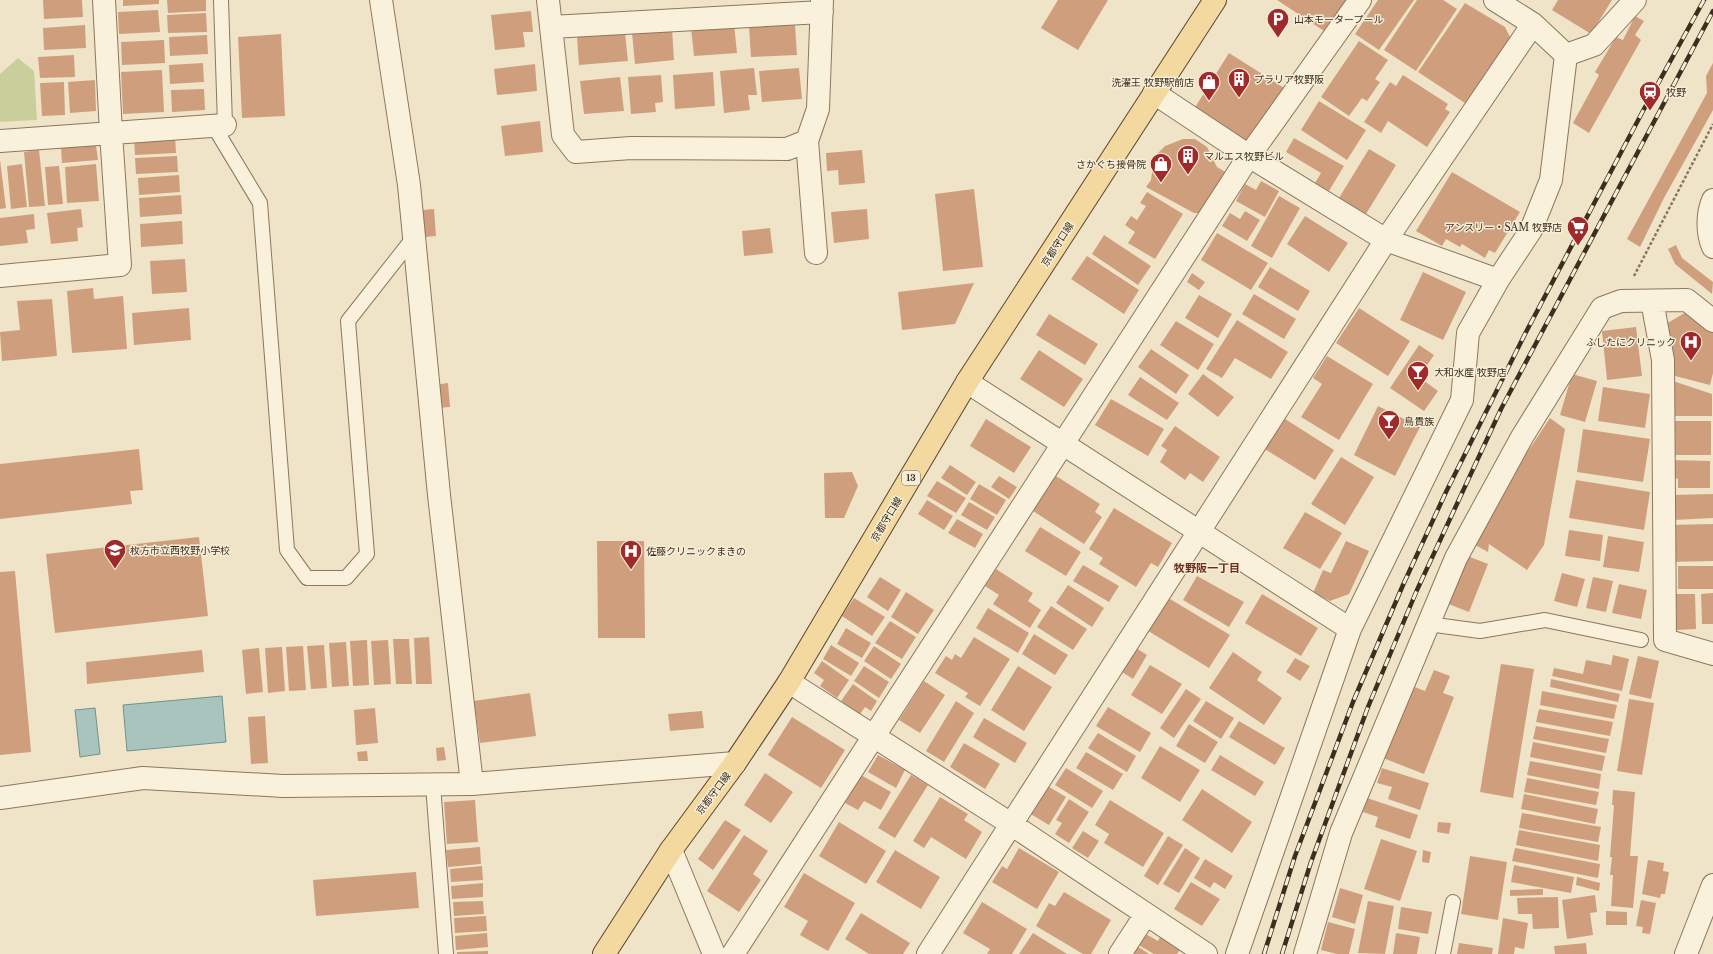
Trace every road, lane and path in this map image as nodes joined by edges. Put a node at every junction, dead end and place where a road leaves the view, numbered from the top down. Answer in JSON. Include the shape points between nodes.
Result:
{"nodes":[{"id":1,"x":104,"y":0,"type":"edge"},
{"id":2,"x":221,"y":0,"type":"edge"},
{"id":3,"x":381,"y":0,"type":"edge"},
{"id":4,"x":548,"y":0,"type":"edge"},
{"id":5,"x":1215,"y":0,"type":"edge"},
{"id":6,"x":1360,"y":0,"type":"edge"},
{"id":7,"x":1496,"y":0,"type":"edge"},
{"id":8,"x":1635,"y":0,"type":"edge"},
{"id":9,"x":822,"y":6,"type":"edge"},
{"id":10,"x":1533,"y":24,"type":"junction"},
{"id":11,"x":551,"y":27,"type":"junction"},
{"id":12,"x":1566,"y":55,"type":"junction"},
{"id":13,"x":1154,"y":93,"type":"junction"},
{"id":14,"x":1713,"y":124,"type":"edge"},
{"id":15,"x":219,"y":125,"type":"junction"},
{"id":16,"x":111,"y":133,"type":"junction"},
{"id":17,"x":0,"y":141,"type":"edge"},
{"id":18,"x":807,"y":141,"type":"junction"},
{"id":19,"x":1249,"y":156,"type":"junction"},
{"id":20,"x":1713,"y":200,"type":"edge"},
{"id":21,"x":414,"y":237,"type":"junction"},
{"id":22,"x":1386,"y":240,"type":"junction"},
{"id":23,"x":1713,"y":247,"type":"edge"},
{"id":24,"x":816,"y":253,"type":"dead end"},
{"id":25,"x":0,"y":276,"type":"edge"},
{"id":26,"x":1498,"y":280,"type":"junction"},
{"id":27,"x":1652,"y":301,"type":"junction"},
{"id":28,"x":1621,"y":302,"type":"junction"},
{"id":29,"x":1713,"y":321,"type":"edge"},
{"id":30,"x":967,"y":382,"type":"junction"},
{"id":31,"x":1062,"y":444,"type":"junction"},
{"id":32,"x":1198,"y":532,"type":"junction"},
{"id":33,"x":1428,"y":624,"type":"junction"},
{"id":34,"x":1350,"y":629,"type":"junction"},
{"id":35,"x":1641,"y":640,"type":"dead end"},
{"id":36,"x":1713,"y":654,"type":"edge"},
{"id":37,"x":789,"y":682,"type":"junction"},
{"id":38,"x":874,"y":736,"type":"junction"},
{"id":39,"x":735,"y":763,"type":"junction"},
{"id":40,"x":472,"y":784,"type":"junction"},
{"id":41,"x":433,"y":785,"type":"junction"},
{"id":42,"x":0,"y":798,"type":"edge"},
{"id":43,"x":1011,"y":824,"type":"junction"},
{"id":44,"x":670,"y":850,"type":"junction"},
{"id":45,"x":1713,"y":886,"type":"edge"},
{"id":46,"x":1453,"y":902,"type":"dead end"},
{"id":47,"x":1146,"y":914,"type":"junction"},
{"id":48,"x":446,"y":954,"type":"edge"},
{"id":49,"x":604,"y":954,"type":"edge"},
{"id":50,"x":714,"y":954,"type":"edge"},
{"id":51,"x":733,"y":954,"type":"edge"},
{"id":52,"x":928,"y":954,"type":"edge"},
{"id":53,"x":1120,"y":954,"type":"edge"},
{"id":54,"x":1206,"y":954,"type":"edge"},
{"id":55,"x":1237,"y":954,"type":"edge"},
{"id":56,"x":1305,"y":954,"type":"edge"},
{"id":57,"x":1443,"y":954,"type":"edge"},
{"id":58,"x":1686,"y":954,"type":"edge"}],
"edges":[{"from":1,"to":16,"type":"street"},
{"from":2,"to":15,"type":"lane"},
{"from":3,"to":21,"type":"street","via":[[409,185]]},
{"from":4,"to":11,"type":"street"},
{"from":5,"to":13,"type":"main road","name":"京都守口線","number":"13"},
{"from":6,"to":19,"type":"street"},
{"from":7,"to":10,"type":"street"},
{"from":8,"to":12,"type":"street","via":[[1594,45]]},
{"from":9,"to":11,"type":"street"},
{"from":9,"to":18,"type":"street","via":[[818,109]]},
{"from":10,"to":12,"type":"street"},
{"from":10,"to":22,"type":"street"},
{"from":11,"to":18,"type":"street","via":[[563,135],[576,152],[631,148],[787,149]]},
{"from":12,"to":26,"type":"street","via":[[1551,180],[1531,230]]},
{"from":13,"to":19,"type":"street"},
{"from":13,"to":30,"type":"main road","name":"京都守口線","number":"13"},
{"from":14,"to":28,"type":"path"},
{"from":15,"to":16,"type":"street"},
{"from":15,"to":21,"type":"lane","via":[[260,203],[287,550],[306,578],[346,578],[367,554],[348,321]]},
{"from":16,"to":17,"type":"street"},
{"from":16,"to":25,"type":"street","via":[[120,265]]},
{"from":18,"to":24,"type":"street"},
{"from":19,"to":22,"type":"street"},
{"from":19,"to":31,"type":"street"},
{"from":20,"to":23,"type":"street","via":[[1710,207],[1708,237]]},
{"from":21,"to":40,"type":"street","via":[[439,494]]},
{"from":22,"to":26,"type":"street"},
{"from":22,"to":32,"type":"street"},
{"from":26,"to":34,"type":"street","via":[[1468,333],[1462,400]]},
{"from":27,"to":28,"type":"street"},
{"from":27,"to":29,"type":"street","via":[[1687,300]]},
{"from":27,"to":36,"type":"street","via":[[1663,360],[1665,640]]},
{"from":28,"to":33,"type":"street","via":[[1602,308],[1522,437],[1456,558]]},
{"from":30,"to":31,"type":"street"},
{"from":30,"to":37,"type":"main road","name":"京都守口線","number":"13"},
{"from":31,"to":32,"type":"street"},
{"from":31,"to":38,"type":"street"},
{"from":32,"to":34,"type":"street"},
{"from":32,"to":43,"type":"street"},
{"from":33,"to":35,"type":"lane","via":[[1480,631],[1545,620]]},
{"from":33,"to":56,"type":"street","via":[[1340,833]]},
{"from":34,"to":55,"type":"street"},
{"from":37,"to":38,"type":"street"},
{"from":37,"to":39,"type":"main road","name":"京都守口線","number":"13"},
{"from":38,"to":43,"type":"street"},
{"from":38,"to":51,"type":"street"},
{"from":39,"to":40,"type":"street"},
{"from":39,"to":44,"type":"main road","name":"京都守口線","number":"13"},
{"from":40,"to":41,"type":"street"},
{"from":41,"to":42,"type":"street","via":[[283,786],[143,778]]},
{"from":41,"to":48,"type":"lane"},
{"from":43,"to":47,"type":"street"},
{"from":43,"to":52,"type":"street"},
{"from":44,"to":49,"type":"main road","name":"京都守口線","number":"13"},
{"from":44,"to":50,"type":"street"},
{"from":45,"to":58,"type":"street"},
{"from":46,"to":57,"type":"lane"},
{"from":47,"to":53,"type":"street"},
{"from":47,"to":54,"type":"street"}]}
